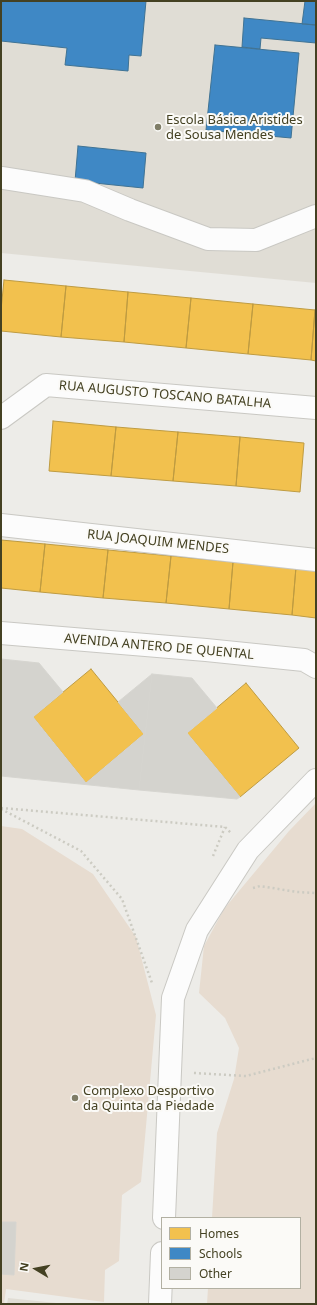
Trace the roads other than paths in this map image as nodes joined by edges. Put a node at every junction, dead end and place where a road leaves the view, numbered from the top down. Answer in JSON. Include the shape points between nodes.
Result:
{"nodes":[{"id":1,"x":3,"y":178,"type":"dead end"},
{"id":2,"x":316,"y":216,"type":"edge"},
{"id":3,"x":316,"y":408,"type":"edge"},
{"id":4,"x":1,"y":418,"type":"edge"},
{"id":5,"x":1,"y":525,"type":"edge"},
{"id":6,"x":316,"y":560,"type":"edge"},
{"id":7,"x":1,"y":634,"type":"edge"},
{"id":8,"x":316,"y":667,"type":"edge"},
{"id":9,"x":316,"y":780,"type":"edge"},
{"id":10,"x":164,"y":1217,"type":"edge"},
{"id":11,"x":161,"y":1278,"type":"edge"},
{"id":12,"x":160,"y":1304,"type":"edge"}],
"edges":[{"from":1,"to":2,"type":"street","via":[[85,191],[208,239],[256,240]]},
{"from":3,"to":4,"type":"street","name":"RUA AUGUSTO TOSCANO BATALHA","via":[[46,385]]},
{"from":5,"to":6,"type":"street","name":"RUA JOAQUIM MENDES"},
{"from":7,"to":8,"type":"street","name":"AVENIDA ANTERO DE QUENTAL","via":[[304,660]]},
{"from":9,"to":10,"type":"street","via":[[248,850],[198,930],[173,998]]},
{"from":11,"to":12,"type":"street"}]}
